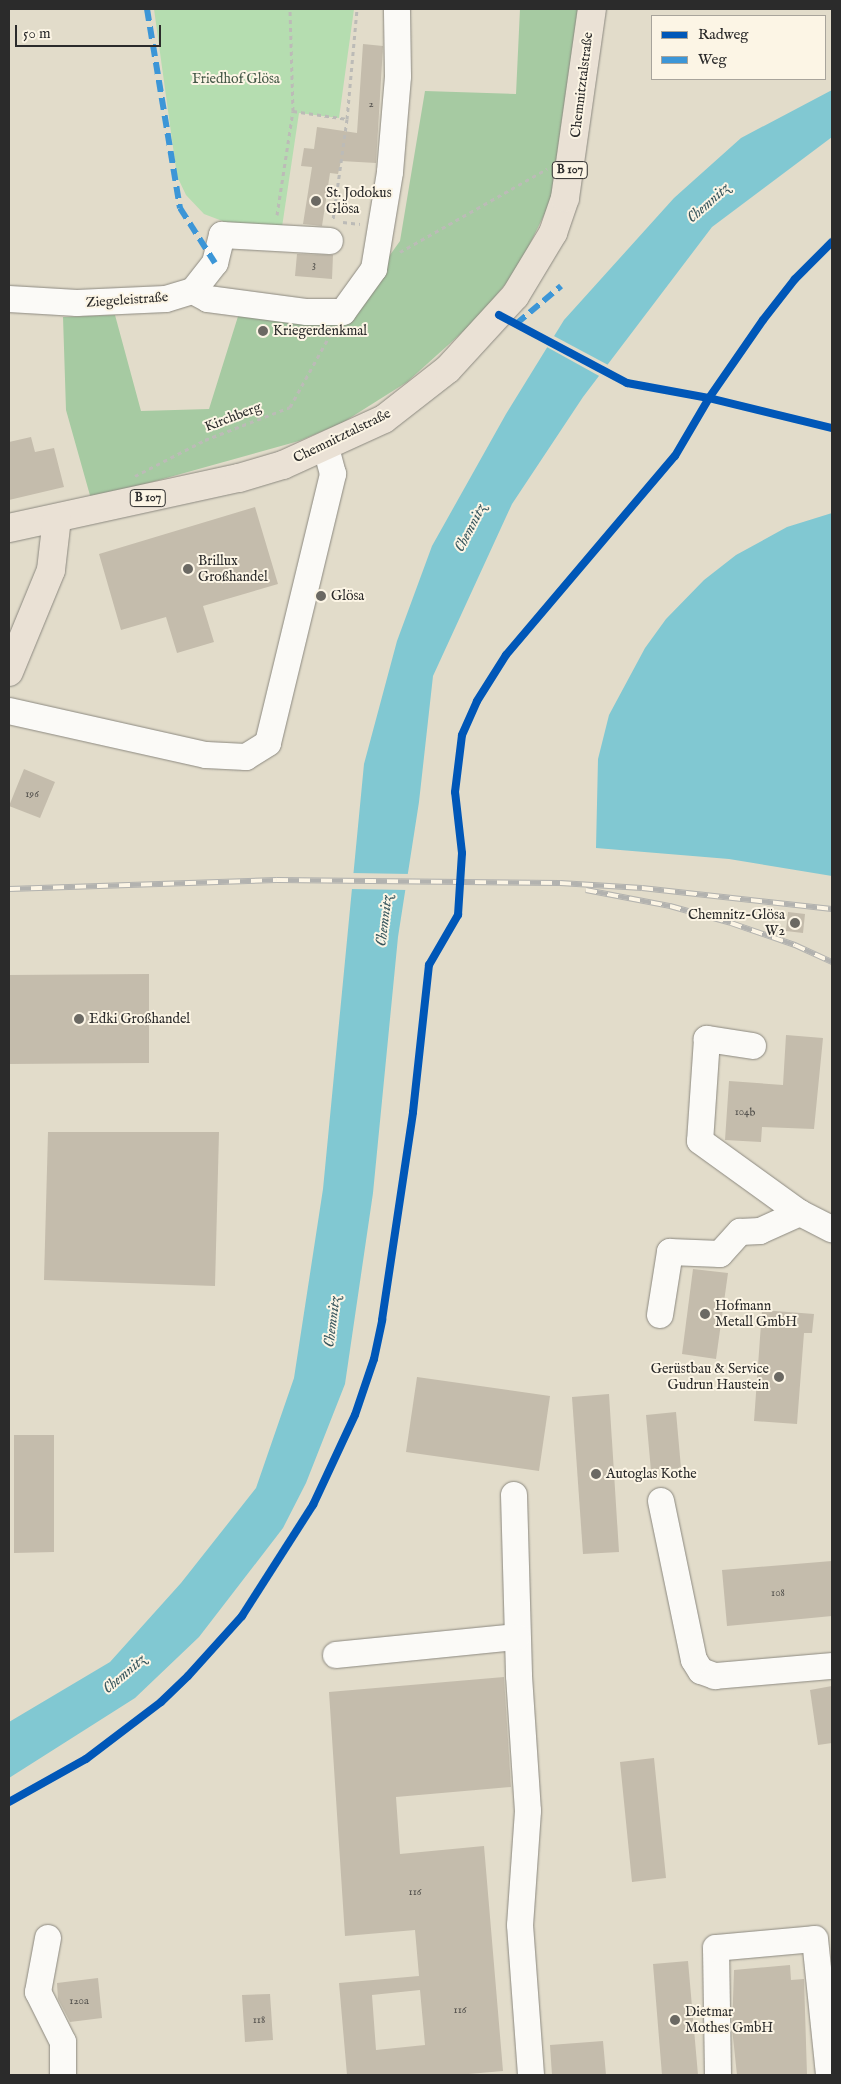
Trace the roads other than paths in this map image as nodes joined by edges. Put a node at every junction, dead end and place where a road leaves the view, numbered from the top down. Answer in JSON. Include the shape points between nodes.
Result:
{"nodes":[{"id":1,"x":397,"y":9,"type":"edge"},
{"id":2,"x":592,"y":9,"type":"edge"},
{"id":3,"x":330,"y":242,"type":"road end"},
{"id":4,"x":193,"y":291,"type":"junction"},
{"id":5,"x":9,"y":299,"type":"edge"},
{"id":6,"x":326,"y":447,"type":"junction"},
{"id":7,"x":57,"y":518,"type":"junction"},
{"id":8,"x":9,"y":528,"type":"edge"},
{"id":9,"x":9,"y":672,"type":"edge"},
{"id":10,"x":9,"y":711,"type":"edge"},
{"id":11,"x":753,"y":1046,"type":"dead end"},
{"id":12,"x":800,"y":1213,"type":"junction"},
{"id":13,"x":832,"y":1229,"type":"edge"},
{"id":14,"x":660,"y":1315,"type":"dead end"},
{"id":15,"x":514,"y":1495,"type":"dead end"},
{"id":16,"x":661,"y":1501,"type":"dead end"},
{"id":17,"x":517,"y":1637,"type":"junction"},
{"id":18,"x":336,"y":1655,"type":"dead end"},
{"id":19,"x":832,"y":1666,"type":"edge"},
{"id":20,"x":48,"y":1938,"type":"dead end"},
{"id":21,"x":63,"y":2075,"type":"edge"},
{"id":22,"x":531,"y":2075,"type":"edge"},
{"id":23,"x":718,"y":2075,"type":"edge"},
{"id":24,"x":829,"y":2075,"type":"edge"}],
"edges":[{"from":1,"to":4,"type":"street","via":[[398,76],[390,163],[374,269],[342,312],[307,312],[208,300]]},
{"from":2,"to":6,"type":"main road","name":"Chemnitztalstraße","number":"B 107","via":[[565,198],[552,233],[533,269],[504,309],[429,385],[384,419]]},
{"from":3,"to":4,"type":"street","via":[[222,235],[215,263]]},
{"from":4,"to":5,"type":"street","name":"Ziegeleistraße","via":[[166,299],[77,303]]},
{"from":6,"to":7,"type":"main road","name":"Chemnitztalstraße","number":"B 107","via":[[239,478]]},
{"from":6,"to":10,"type":"street","via":[[333,474],[268,743],[246,757],[206,755]]},
{"from":7,"to":8,"type":"main road","name":"Chemnitztalstraße","number":"B 107"},
{"from":7,"to":9,"type":"main road","via":[[52,570]]},
{"from":11,"to":12,"type":"street","via":[[707,1039],[700,1141]]},
{"from":12,"to":13,"type":"street"},
{"from":12,"to":14,"type":"street","via":[[760,1231],[740,1232],[720,1254],[670,1252]]},
{"from":15,"to":17,"type":"street"},
{"from":16,"to":19,"type":"street","via":[[694,1660],[701,1671],[715,1676]]},
{"from":17,"to":18,"type":"street"},
{"from":17,"to":22,"type":"street","via":[[528,1810],[520,1925]]},
{"from":20,"to":21,"type":"street","via":[[38,1992],[63,2042]]},
{"from":23,"to":24,"type":"street","via":[[716,1948],[814,1939]]}]}
